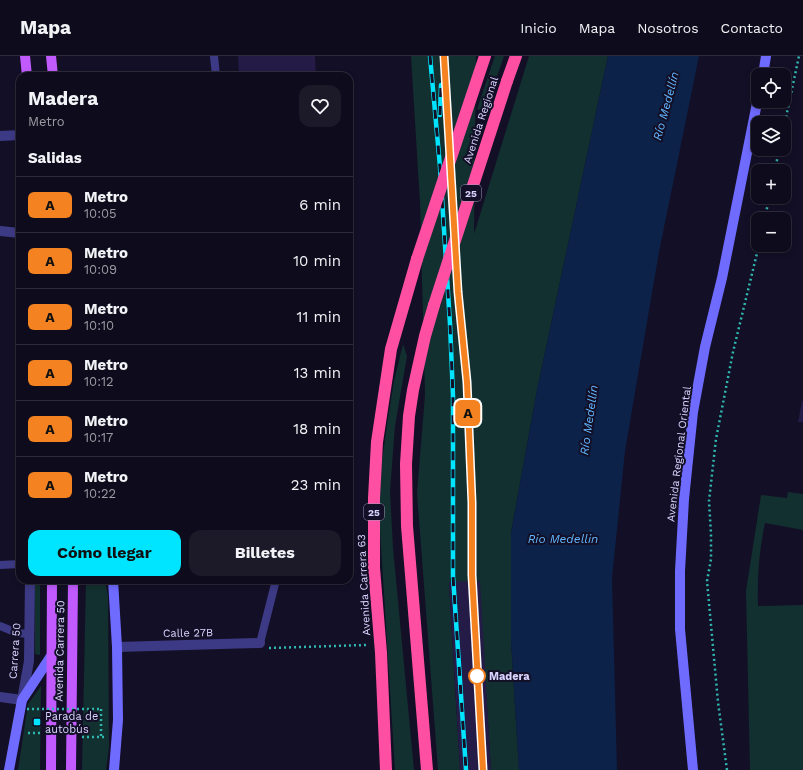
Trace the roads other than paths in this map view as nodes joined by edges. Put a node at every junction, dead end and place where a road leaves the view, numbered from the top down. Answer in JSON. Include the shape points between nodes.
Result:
{"nodes":[{"id":1,"x":25,"y":56,"type":"edge"},
{"id":2,"x":51,"y":56,"type":"edge"},
{"id":3,"x":214,"y":56,"type":"edge"},
{"id":4,"x":485,"y":56,"type":"edge"},
{"id":5,"x":516,"y":56,"type":"edge"},
{"id":6,"x":766,"y":56,"type":"edge"},
{"id":7,"x":764,"y":68,"type":"edge"},
{"id":8,"x":27,"y":72,"type":"edge"},
{"id":9,"x":53,"y":72,"type":"edge"},
{"id":10,"x":216,"y":72,"type":"edge"},
{"id":11,"x":756,"y":108,"type":"edge"},
{"id":12,"x":16,"y":135,"type":"edge"},
{"id":13,"x":0,"y":136,"type":"edge"},
{"id":14,"x":0,"y":231,"type":"edge"},
{"id":15,"x":16,"y":233,"type":"edge"},
{"id":16,"x":417,"y":259,"type":"joint"},
{"id":17,"x":16,"y":564,"type":"edge"},
{"id":18,"x":0,"y":565,"type":"edge"},
{"id":19,"x":30,"y":584,"type":"edge"},
{"id":20,"x":52,"y":584,"type":"edge"},
{"id":21,"x":73,"y":584,"type":"edge"},
{"id":22,"x":113,"y":584,"type":"edge"},
{"id":23,"x":275,"y":584,"type":"edge"},
{"id":24,"x":0,"y":626,"type":"edge"},
{"id":25,"x":29,"y":634,"type":"junction"},
{"id":26,"x":260,"y":643,"type":"joint"},
{"id":27,"x":117,"y":647,"type":"junction"},
{"id":28,"x":51,"y":656,"type":"junction"},
{"id":29,"x":0,"y":697,"type":"edge"},
{"id":30,"x":24,"y":705,"type":"junction"},
{"id":31,"x":6,"y":767,"type":"edge"},
{"id":32,"x":51,"y":770,"type":"edge"},
{"id":33,"x":71,"y":770,"type":"edge"},
{"id":34,"x":114,"y":770,"type":"edge"},
{"id":35,"x":386,"y":770,"type":"edge"},
{"id":36,"x":427,"y":770,"type":"edge"},
{"id":37,"x":693,"y":770,"type":"edge"}],
"edges":[{"from":1,"to":8,"type":"main road"},
{"from":2,"to":9,"type":"main road"},
{"from":3,"to":10,"type":"lane"},
{"from":4,"to":16,"type":"highway","name":"Avenida Regional","number":"25","bridge":true},
{"from":5,"to":36,"type":"highway","name":"Avenida Regional","number":"25","bridge":true,"via":[[434,305],[413,390],[406,464],[407,526]]},
{"from":6,"to":7,"type":"main road"},
{"from":11,"to":37,"type":"main road","name":"Avenida Regional Oriental","via":[[693,412],[684,499],[680,629]]},
{"from":12,"to":13,"type":"street"},
{"from":14,"to":15,"type":"street"},
{"from":16,"to":35,"type":"highway","name":"Avenida Carrera 63","number":"25","via":[[391,349],[377,442],[374,568]]},
{"from":17,"to":18,"type":"lane"},
{"from":19,"to":25,"type":"street","name":"Carrera 50"},
{"from":20,"to":28,"type":"main road","name":"Avenida Carrera 50"},
{"from":21,"to":33,"type":"main road","name":"Avenida Carrera 50"},
{"from":22,"to":27,"type":"main road"},
{"from":23,"to":26,"type":"lane"},
{"from":24,"to":25,"type":"lane","via":[[17,633]]},
{"from":25,"to":30,"type":"street","name":"Carrera 50"},
{"from":26,"to":27,"type":"street","name":"Calle 27B"},
{"from":27,"to":34,"type":"main road","via":[[118,737]]},
{"from":28,"to":30,"type":"main road"},
{"from":28,"to":32,"type":"main road","name":"Avenida Carrera 50"},
{"from":29,"to":30,"type":"street"},
{"from":30,"to":31,"type":"main road","name":"Carrera 50"}]}
